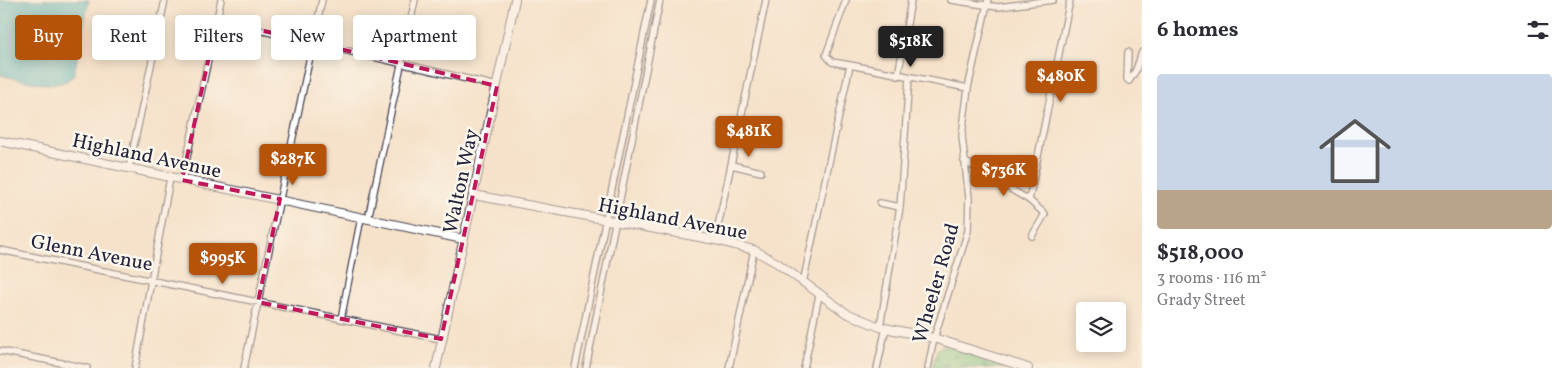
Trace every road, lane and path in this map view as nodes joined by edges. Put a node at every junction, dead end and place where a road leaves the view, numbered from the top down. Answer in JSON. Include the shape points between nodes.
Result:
{"nodes":[{"id":1,"x":165,"y":0,"type":"edge"},
{"id":2,"x":221,"y":0,"type":"edge"},
{"id":3,"x":322,"y":0,"type":"edge"},
{"id":4,"x":416,"y":0,"type":"edge"},
{"id":5,"x":514,"y":0,"type":"edge"},
{"id":6,"x":651,"y":0,"type":"edge"},
{"id":7,"x":660,"y":0,"type":"edge"},
{"id":8,"x":766,"y":0,"type":"edge"},
{"id":9,"x":846,"y":0,"type":"edge"},
{"id":10,"x":911,"y":0,"type":"edge"},
{"id":11,"x":951,"y":0,"type":"edge"},
{"id":12,"x":1053,"y":0,"type":"edge"},
{"id":13,"x":1070,"y":0,"type":"edge"},
{"id":14,"x":987,"y":3,"type":"edge"},
{"id":15,"x":648,"y":14,"type":"junction"},
{"id":16,"x":218,"y":15,"type":"edge"},
{"id":17,"x":319,"y":15,"type":"edge"},
{"id":18,"x":657,"y":16,"type":"junction"},
{"id":19,"x":343,"y":50,"type":"edge"},
{"id":20,"x":1128,"y":52,"type":"dead end"},
{"id":21,"x":1142,"y":52,"type":"edge"},
{"id":22,"x":208,"y":60,"type":"edge"},
{"id":23,"x":309,"y":60,"type":"edge"},
{"id":24,"x":402,"y":64,"type":"junction"},
{"id":25,"x":850,"y":66,"type":"junction"},
{"id":26,"x":898,"y":76,"type":"junction"},
{"id":27,"x":909,"y":78,"type":"junction"},
{"id":28,"x":497,"y":86,"type":"junction"},
{"id":29,"x":968,"y":88,"type":"junction"},
{"id":30,"x":627,"y":118,"type":"junction"},
{"id":31,"x":636,"y":120,"type":"junction"},
{"id":32,"x":0,"y":141,"type":"edge"},
{"id":33,"x":964,"y":161,"type":"junction"},
{"id":34,"x":732,"y":165,"type":"junction"},
{"id":35,"x":130,"y":168,"type":"junction"},
{"id":36,"x":761,"y":172,"type":"dead end"},
{"id":37,"x":170,"y":178,"type":"junction"},
{"id":38,"x":182,"y":180,"type":"junction"},
{"id":39,"x":474,"y":195,"type":"junction"},
{"id":40,"x":280,"y":199,"type":"junction"},
{"id":41,"x":1029,"y":200,"type":"junction"},
{"id":42,"x":880,"y":203,"type":"dead end"},
{"id":43,"x":900,"y":207,"type":"junction"},
{"id":44,"x":364,"y":218,"type":"junction"},
{"id":45,"x":606,"y":221,"type":"junction"},
{"id":46,"x":616,"y":223,"type":"junction"},
{"id":47,"x":1032,"y":236,"type":"dead end"},
{"id":48,"x":464,"y":239,"type":"junction"},
{"id":49,"x":715,"y":240,"type":"junction"},
{"id":50,"x":0,"y":250,"type":"edge"},
{"id":51,"x":754,"y":250,"type":"junction"},
{"id":52,"x":152,"y":281,"type":"junction"},
{"id":53,"x":803,"y":283,"type":"junction"},
{"id":54,"x":819,"y":295,"type":"junction"},
{"id":55,"x":258,"y":302,"type":"junction"},
{"id":56,"x":586,"y":316,"type":"junction"},
{"id":57,"x":596,"y":318,"type":"junction"},
{"id":58,"x":341,"y":319,"type":"junction"},
{"id":59,"x":883,"y":328,"type":"junction"},
{"id":60,"x":934,"y":338,"type":"junction"},
{"id":61,"x":441,"y":339,"type":"junction"},
{"id":62,"x":0,"y":351,"type":"edge"},
{"id":63,"x":575,"y":366,"type":"edge"},
{"id":64,"x":586,"y":367,"type":"edge"},
{"id":65,"x":87,"y":368,"type":"edge"},
{"id":66,"x":135,"y":368,"type":"edge"},
{"id":67,"x":244,"y":368,"type":"edge"},
{"id":68,"x":436,"y":368,"type":"edge"},
{"id":69,"x":729,"y":368,"type":"edge"},
{"id":70,"x":804,"y":368,"type":"edge"},
{"id":71,"x":877,"y":368,"type":"edge"},
{"id":72,"x":928,"y":368,"type":"edge"},
{"id":73,"x":1028,"y":368,"type":"edge"}],
"edges":[{"from":1,"to":35,"type":"street"},
{"from":2,"to":16,"type":"street"},
{"from":3,"to":17,"type":"street"},
{"from":4,"to":24,"type":"street"},
{"from":5,"to":28,"type":"main road","name":"Walton Way"},
{"from":6,"to":15,"type":"street"},
{"from":7,"to":18,"type":"street"},
{"from":8,"to":34,"type":"street"},
{"from":9,"to":25,"type":"street","via":[[826,55],[832,62]]},
{"from":10,"to":26,"type":"street"},
{"from":11,"to":14,"type":"street"},
{"from":12,"to":14,"type":"street","via":[[998,7]]},
{"from":13,"to":41,"type":"street"},
{"from":14,"to":29,"type":"street","name":"Wheeler Road"},
{"from":15,"to":18,"type":"street"},
{"from":15,"to":30,"type":"street"},
{"from":18,"to":31,"type":"street"},
{"from":19,"to":24,"type":"street"},
{"from":20,"to":21,"type":"street","via":[[1129,81]]},
{"from":22,"to":38,"type":"street"},
{"from":23,"to":40,"type":"street"},
{"from":24,"to":28,"type":"street"},
{"from":24,"to":44,"type":"street"},
{"from":25,"to":26,"type":"street"},
{"from":25,"to":53,"type":"street"},
{"from":26,"to":27,"type":"street"},
{"from":27,"to":29,"type":"street"},
{"from":27,"to":43,"type":"street"},
{"from":28,"to":39,"type":"main road","name":"Walton Way"},
{"from":29,"to":33,"type":"street","name":"Wheeler Road","via":[[962,136]]},
{"from":30,"to":31,"type":"street"},
{"from":30,"to":45,"type":"street"},
{"from":31,"to":46,"type":"street"},
{"from":32,"to":35,"type":"main road","name":"Highland Avenue"},
{"from":33,"to":41,"type":"street"},
{"from":33,"to":60,"type":"street","name":"Wheeler Road","via":[[969,198],[968,231]]},
{"from":34,"to":36,"type":"street"},
{"from":34,"to":49,"type":"street"},
{"from":35,"to":37,"type":"main road","name":"Highland Avenue"},
{"from":37,"to":38,"type":"main road","name":"Highland Avenue"},
{"from":37,"to":52,"type":"street"},
{"from":38,"to":40,"type":"main road","name":"Highland Avenue"},
{"from":39,"to":45,"type":"main road","name":"Highland Avenue"},
{"from":39,"to":48,"type":"main road","name":"Walton Way"},
{"from":40,"to":44,"type":"main road","name":"Highland Avenue"},
{"from":40,"to":55,"type":"street"},
{"from":41,"to":47,"type":"street","via":[[1045,214]]},
{"from":42,"to":43,"type":"street"},
{"from":43,"to":59,"type":"street"},
{"from":44,"to":48,"type":"main road","name":"Highland Avenue"},
{"from":44,"to":58,"type":"street"},
{"from":45,"to":46,"type":"main road","name":"Highland Avenue"},
{"from":45,"to":56,"type":"street"},
{"from":46,"to":49,"type":"main road","name":"Highland Avenue"},
{"from":46,"to":57,"type":"street"},
{"from":48,"to":61,"type":"main road","name":"Walton Way"},
{"from":49,"to":51,"type":"main road","name":"Highland Avenue"},
{"from":50,"to":52,"type":"street","name":"Glenn Avenue"},
{"from":51,"to":53,"type":"main road","name":"Highland Avenue"},
{"from":51,"to":69,"type":"street"},
{"from":52,"to":55,"type":"street","name":"Glenn Avenue"},
{"from":52,"to":66,"type":"street"},
{"from":53,"to":54,"type":"main road","name":"Highland Avenue"},
{"from":54,"to":59,"type":"main road","name":"Highland Avenue","via":[[846,313]]},
{"from":54,"to":70,"type":"street"},
{"from":55,"to":58,"type":"street","name":"Glenn Avenue"},
{"from":55,"to":67,"type":"street"},
{"from":56,"to":57,"type":"street"},
{"from":56,"to":63,"type":"street"},
{"from":57,"to":64,"type":"street"},
{"from":58,"to":61,"type":"street","name":"Glenn Avenue"},
{"from":59,"to":60,"type":"main road","name":"Highland Avenue"},
{"from":59,"to":71,"type":"street"},
{"from":60,"to":72,"type":"street","name":"Wheeler Road"},
{"from":60,"to":73,"type":"main road","name":"Highland Avenue"},
{"from":61,"to":68,"type":"main road","name":"Walton Way"},
{"from":62,"to":65,"type":"street"},
{"from":63,"to":64,"type":"street"}]}
